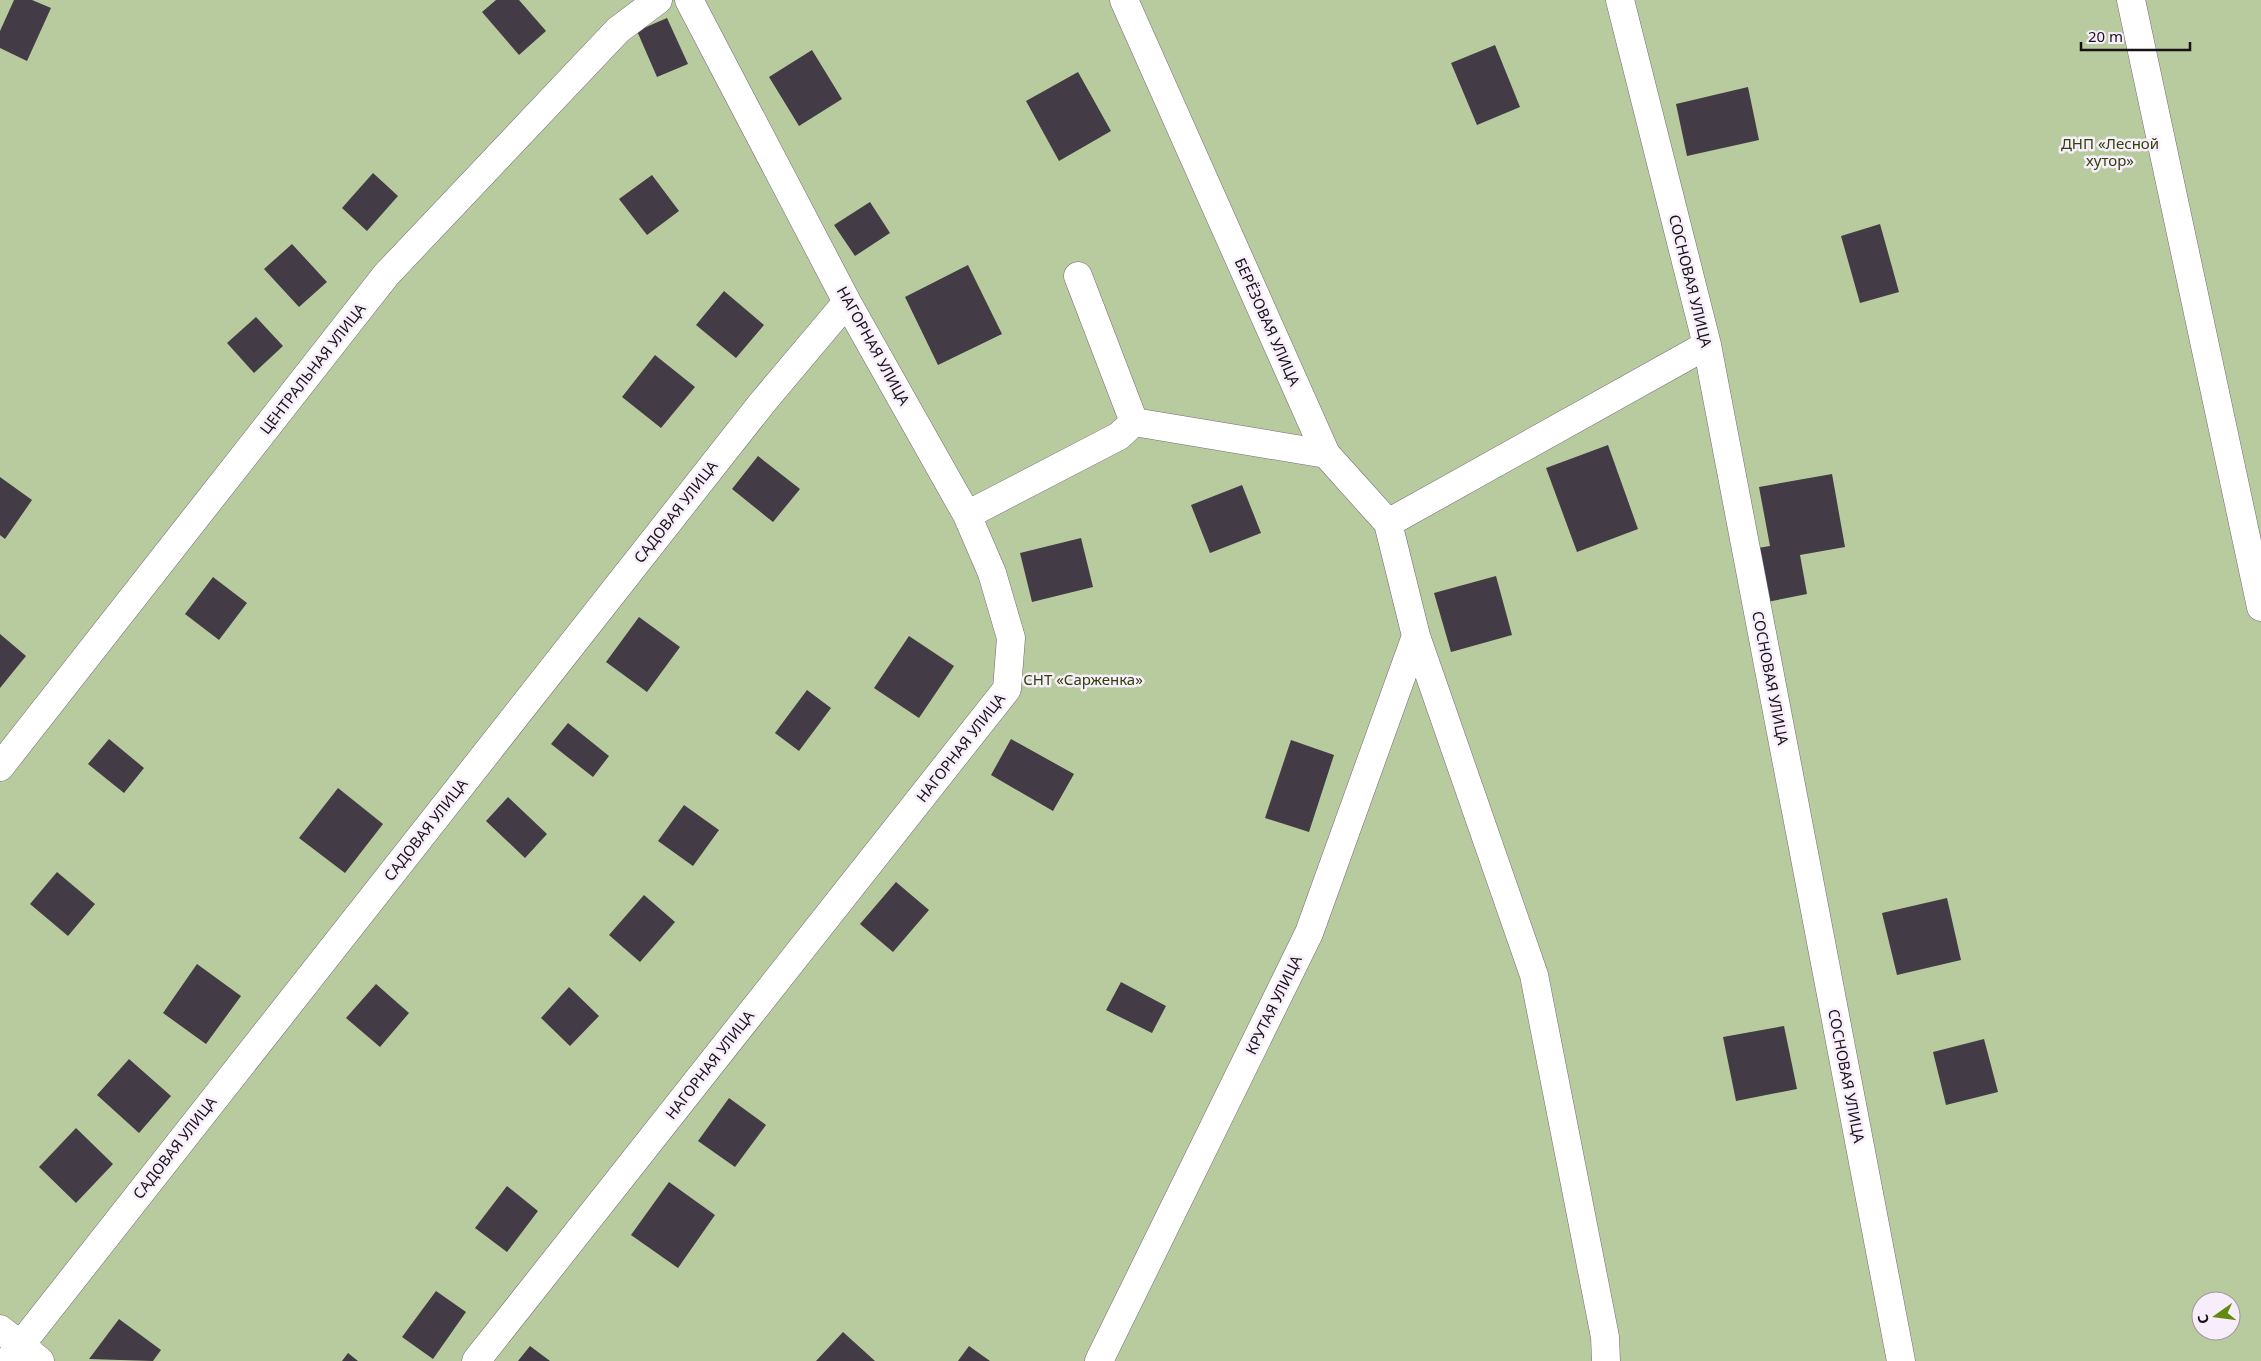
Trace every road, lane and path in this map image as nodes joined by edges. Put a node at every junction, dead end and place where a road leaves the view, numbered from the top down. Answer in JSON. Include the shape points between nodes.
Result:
{"nodes":[{"id":1,"x":658,"y":0,"type":"edge"},
{"id":2,"x":689,"y":0,"type":"edge"},
{"id":3,"x":1124,"y":0,"type":"edge"},
{"id":4,"x":1620,"y":0,"type":"edge"},
{"id":5,"x":2131,"y":0,"type":"edge"},
{"id":6,"x":1078,"y":276,"type":"dead end"},
{"id":7,"x":847,"y":302,"type":"junction"},
{"id":8,"x":1706,"y":345,"type":"junction"},
{"id":9,"x":1134,"y":422,"type":"junction"},
{"id":10,"x":1326,"y":454,"type":"junction"},
{"id":11,"x":968,"y":515,"type":"junction"},
{"id":12,"x":1388,"y":523,"type":"junction"},
{"id":13,"x":2261,"y":607,"type":"edge"},
{"id":14,"x":1416,"y":636,"type":"junction"},
{"id":15,"x":0,"y":767,"type":"edge"},
{"id":16,"x":17,"y":1349,"type":"edge"},
{"id":17,"x":476,"y":1361,"type":"edge"},
{"id":18,"x":1100,"y":1361,"type":"edge"},
{"id":19,"x":1606,"y":1361,"type":"edge"},
{"id":20,"x":1901,"y":1361,"type":"edge"}],
"edges":[{"from":1,"to":15,"type":"street","name":"ЦЕНТРАЛЬНАЯ УЛИЦА","via":[[618,30],[386,275]]},
{"from":2,"to":7,"type":"street","name":"НАГОРНАЯ УЛИЦА"},
{"from":3,"to":10,"type":"street","name":"БЕРЁЗОВАЯ УЛИЦА"},
{"from":4,"to":8,"type":"street","name":"СОСНОВАЯ УЛИЦА"},
{"from":5,"to":13,"type":"street"},
{"from":6,"to":9,"type":"street"},
{"from":7,"to":11,"type":"street","name":"НАГОРНАЯ УЛИЦА"},
{"from":7,"to":16,"type":"street","name":"САДОВАЯ УЛИЦА","via":[[755,411]]},
{"from":8,"to":12,"type":"street"},
{"from":8,"to":20,"type":"street","name":"СОСНОВАЯ УЛИЦА"},
{"from":9,"to":10,"type":"street"},
{"from":9,"to":11,"type":"street","via":[[1119,436]]},
{"from":10,"to":12,"type":"street","name":"БЕРЁЗОВАЯ УЛИЦА"},
{"from":11,"to":17,"type":"street","name":"НАГОРНАЯ УЛИЦА","via":[[992,573],[1011,638],[1007,689]]},
{"from":12,"to":14,"type":"street","name":"БЕРЁЗОВАЯ УЛИЦА"},
{"from":14,"to":18,"type":"street","name":"КРУТАЯ УЛИЦА","via":[[1310,933]]},
{"from":14,"to":19,"type":"street","name":"БЕРЁЗОВАЯ УЛИЦА","via":[[1534,975],[1605,1336]]}]}
